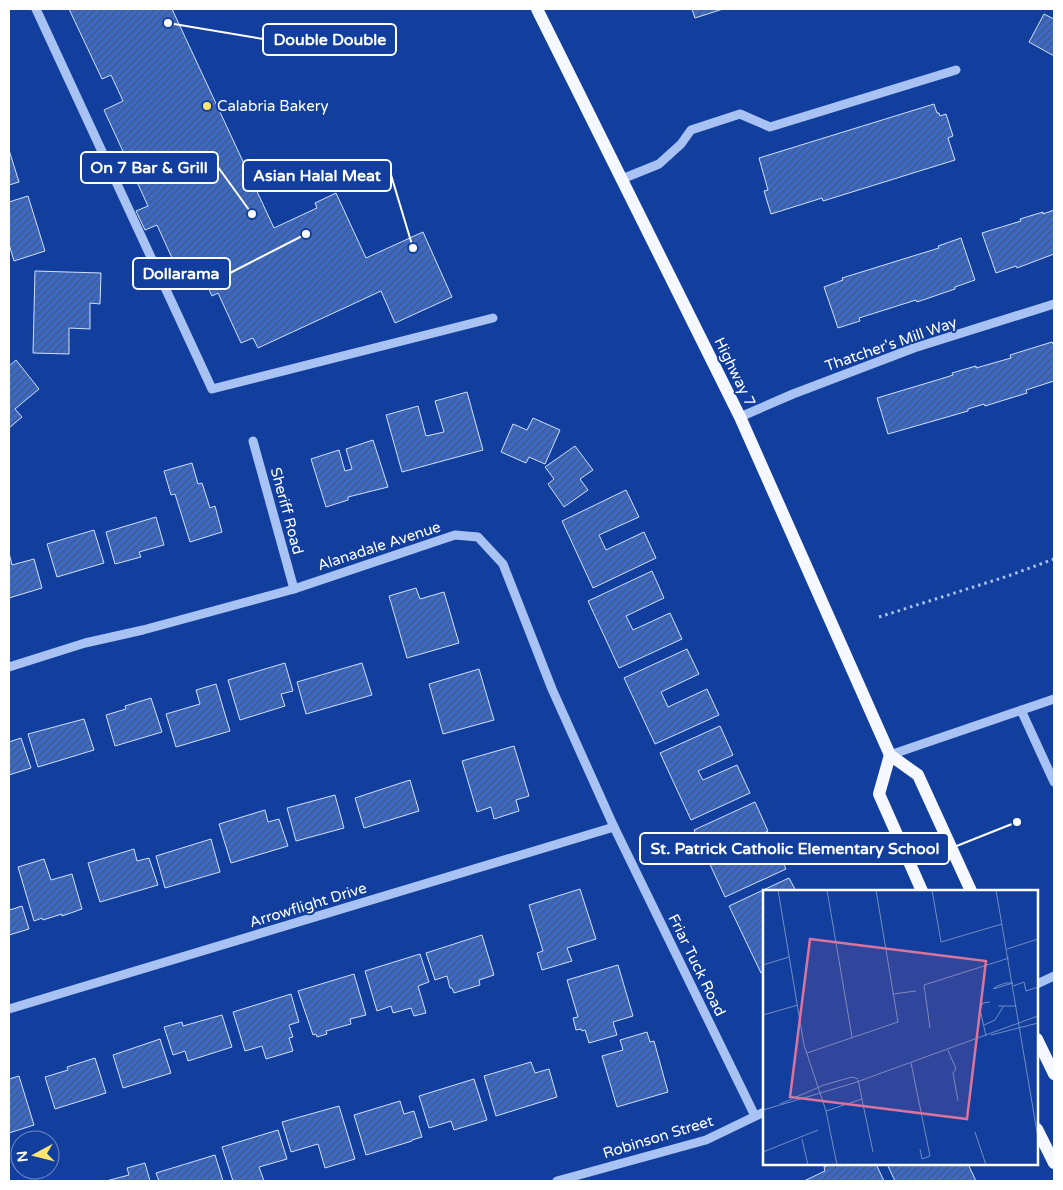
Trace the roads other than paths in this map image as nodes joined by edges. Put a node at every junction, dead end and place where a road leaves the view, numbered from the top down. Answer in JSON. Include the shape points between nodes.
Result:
{"nodes":[{"id":1,"x":36,"y":9,"type":"edge"},
{"id":2,"x":537,"y":9,"type":"edge"},
{"id":3,"x":956,"y":70,"type":"dead end"},
{"id":4,"x":622,"y":179,"type":"junction"},
{"id":5,"x":1054,"y":304,"type":"edge"},
{"id":6,"x":493,"y":318,"type":"dead end"},
{"id":7,"x":740,"y":417,"type":"junction"},
{"id":8,"x":253,"y":441,"type":"dead end"},
{"id":9,"x":294,"y":589,"type":"junction"},
{"id":10,"x":9,"y":667,"type":"edge"},
{"id":11,"x":1054,"y":699,"type":"edge"},
{"id":12,"x":1021,"y":710,"type":"junction"},
{"id":13,"x":890,"y":755,"type":"junction"},
{"id":14,"x":1054,"y":782,"type":"edge"},
{"id":15,"x":614,"y":826,"type":"junction"},
{"id":16,"x":922,"y":890,"type":"edge"},
{"id":17,"x":970,"y":890,"type":"edge"},
{"id":18,"x":1054,"y":976,"type":"edge"},
{"id":19,"x":1038,"y":984,"type":"edge"},
{"id":20,"x":9,"y":1009,"type":"edge"},
{"id":21,"x":1038,"y":1040,"type":"edge"},
{"id":22,"x":1054,"y":1074,"type":"edge"},
{"id":23,"x":763,"y":1112,"type":"edge"},
{"id":24,"x":755,"y":1116,"type":"junction"},
{"id":25,"x":1038,"y":1130,"type":"edge"},
{"id":26,"x":1054,"y":1164,"type":"edge"},
{"id":27,"x":557,"y":1181,"type":"edge"}],
"edges":[{"from":1,"to":6,"type":"street","via":[[212,389]]},
{"from":2,"to":4,"type":"main road","name":"Highway 7"},
{"from":3,"to":4,"type":"street","via":[[770,127],[740,114],[691,130],[659,164]]},
{"from":4,"to":7,"type":"main road","name":"Highway 7"},
{"from":5,"to":7,"type":"street","name":"Thatcher's Mill Way","via":[[914,348]]},
{"from":7,"to":13,"type":"main road","name":"Highway 7"},
{"from":8,"to":9,"type":"street","name":"Sheriff Road"},
{"from":9,"to":10,"type":"street","name":"Alanadale Avenue","via":[[84,643]]},
{"from":9,"to":15,"type":"street","name":"Alanadale Avenue","via":[[455,536],[478,537],[502,564],[552,688]]},
{"from":11,"to":12,"type":"street"},
{"from":12,"to":13,"type":"street"},
{"from":12,"to":14,"type":"street"},
{"from":13,"to":16,"type":"main road","via":[[879,794]]},
{"from":13,"to":17,"type":"main road","via":[[918,775]]},
{"from":15,"to":20,"type":"street","name":"Arrowflight Drive"},
{"from":15,"to":24,"type":"street","name":"Friar Tuck Road"},
{"from":18,"to":19,"type":"street"},
{"from":21,"to":22,"type":"main road"},
{"from":23,"to":24,"type":"street","name":"Robinson Street"},
{"from":24,"to":27,"type":"street","name":"Robinson Street","via":[[706,1140]]},
{"from":25,"to":26,"type":"main road"}]}
